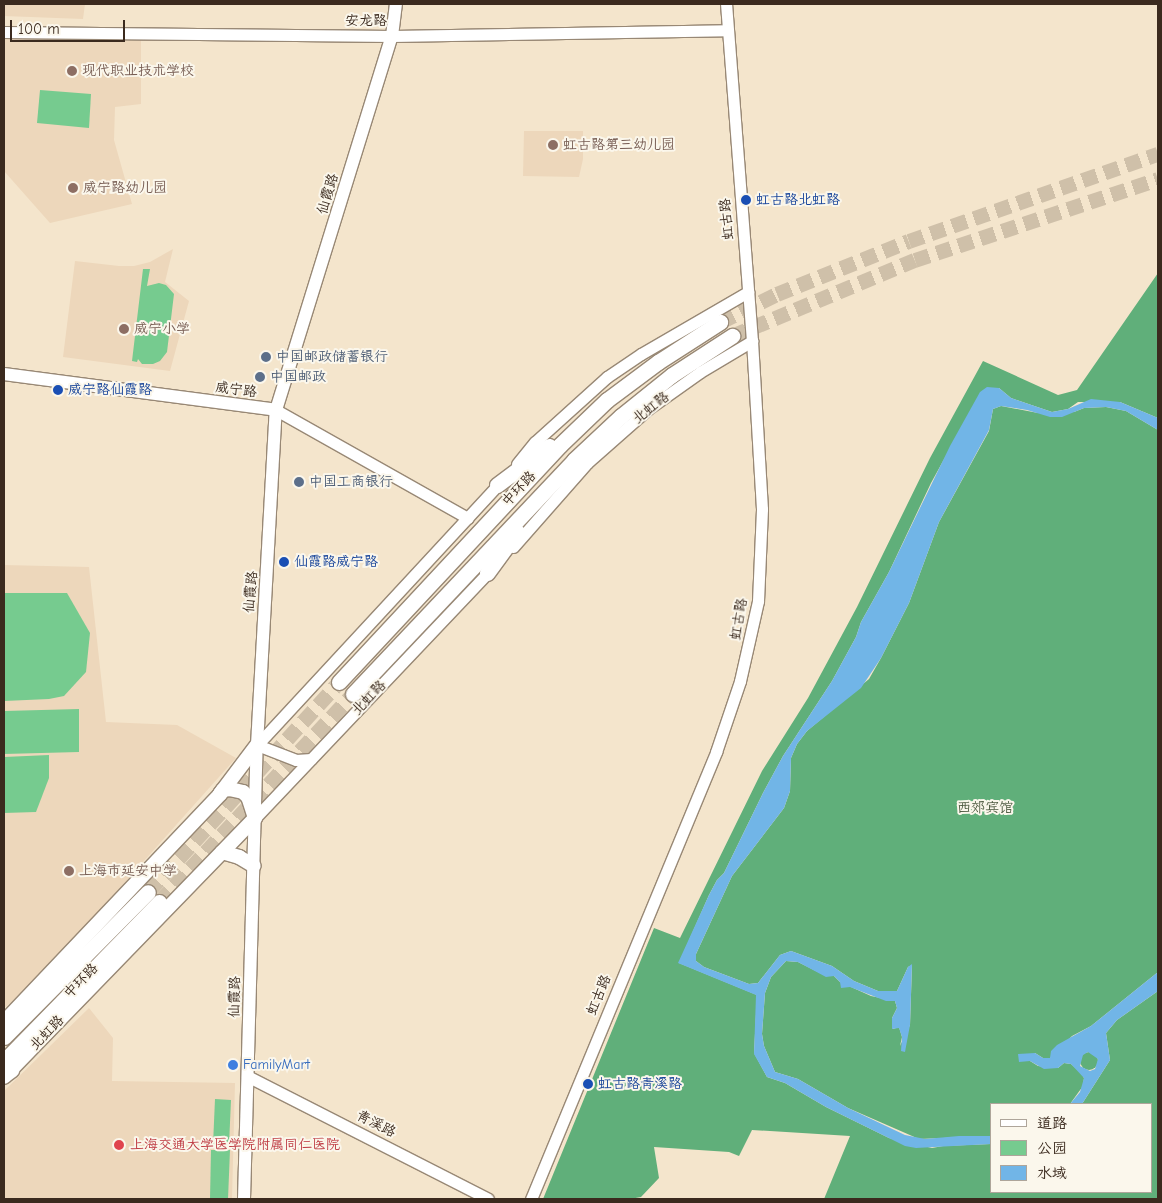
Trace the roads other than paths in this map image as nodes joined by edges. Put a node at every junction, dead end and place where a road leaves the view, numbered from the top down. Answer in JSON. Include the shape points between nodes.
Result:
{"nodes":[{"id":1,"x":396,"y":4,"type":"edge"},
{"id":2,"x":726,"y":4,"type":"edge"},
{"id":3,"x":727,"y":30,"type":"junction"},
{"id":4,"x":4,"y":32,"type":"edge"},
{"id":5,"x":392,"y":36,"type":"junction"},
{"id":6,"x":748,"y":292,"type":"junction"},
{"id":7,"x":720,"y":322,"type":"tunnel mouth"},
{"id":8,"x":732,"y":336,"type":"tunnel mouth"},
{"id":9,"x":752,"y":342,"type":"junction"},
{"id":10,"x":4,"y":374,"type":"edge"},
{"id":11,"x":598,"y":408,"type":"junction"},
{"id":12,"x":276,"y":410,"type":"junction"},
{"id":13,"x":565,"y":470,"type":"junction"},
{"id":14,"x":497,"y":485,"type":"junction"},
{"id":15,"x":468,"y":518,"type":"junction"},
{"id":16,"x":486,"y":573,"type":"junction"},
{"id":17,"x":339,"y":682,"type":"tunnel mouth"},
{"id":18,"x":353,"y":694,"type":"tunnel mouth"},
{"id":19,"x":257,"y":745,"type":"junction"},
{"id":20,"x":311,"y":760,"type":"junction"},
{"id":21,"x":223,"y":790,"type":"junction"},
{"id":22,"x":255,"y":818,"type":"junction"},
{"id":23,"x":222,"y":852,"type":"junction"},
{"id":24,"x":254,"y":866,"type":"junction"},
{"id":25,"x":4,"y":1022,"type":"edge"},
{"id":26,"x":4,"y":1037,"type":"edge"},
{"id":27,"x":6,"y":1071,"type":"edge"},
{"id":28,"x":249,"y":1077,"type":"junction"},
{"id":29,"x":244,"y":1199,"type":"edge"},
{"id":30,"x":488,"y":1199,"type":"edge"},
{"id":31,"x":530,"y":1199,"type":"edge"}],
"edges":[{"from":1,"to":5,"type":"main road","name":"仙霞路"},
{"from":2,"to":3,"type":"street","name":"虹古路"},
{"from":3,"to":5,"type":"street","name":"安龙路"},
{"from":3,"to":6,"type":"street","name":"虹古路"},
{"from":4,"to":5,"type":"street","name":"安龙路"},
{"from":5,"to":12,"type":"main road","name":"仙霞路"},
{"from":6,"to":9,"type":"street","name":"虹古路"},
{"from":6,"to":14,"type":"street","via":[[607,377],[535,442]]},
{"from":7,"to":11,"type":"highway","name":"中环路","via":[[658,362]]},
{"from":8,"to":13,"type":"highway","name":"中环路","via":[[664,381]]},
{"from":9,"to":16,"type":"street","name":"北虹路","via":[[700,372],[648,409],[587,463],[512,549]]},
{"from":9,"to":31,"type":"street","name":"虹古路","via":[[762,509],[761,559],[758,601],[740,681],[716,752]]},
{"from":10,"to":12,"type":"main road","name":"威宁路"},
{"from":11,"to":14,"type":"highway"},
{"from":11,"to":17,"type":"highway","name":"中环路"},
{"from":12,"to":15,"type":"street","name":"威宁路"},
{"from":12,"to":19,"type":"main road","name":"仙霞路"},
{"from":13,"to":16,"type":"highway"},
{"from":13,"to":18,"type":"highway","name":"中环路"},
{"from":14,"to":15,"type":"street"},
{"from":15,"to":19,"type":"street"},
{"from":16,"to":20,"type":"street","name":"北虹路"},
{"from":19,"to":20,"type":"street","via":[[296,760]]},
{"from":19,"to":21,"type":"main road"},
{"from":19,"to":22,"type":"main road","name":"仙霞路"},
{"from":20,"to":22,"type":"street","name":"北虹路"},
{"from":21,"to":22,"type":"main road","via":[[243,792]]},
{"from":21,"to":25,"type":"main road"},
{"from":22,"to":23,"type":"main road","name":"北虹路"},
{"from":22,"to":24,"type":"main road","name":"仙霞路"},
{"from":23,"to":24,"type":"main road","via":[[240,857]]},
{"from":23,"to":27,"type":"main road","name":"北虹路"},
{"from":24,"to":28,"type":"main road","name":"仙霞路"},
{"from":26,"to":27,"type":"highway","name":"中环路","via":[[153,897]]},
{"from":28,"to":29,"type":"main road","name":"仙霞路"},
{"from":28,"to":30,"type":"street","name":"青溪路"}]}
